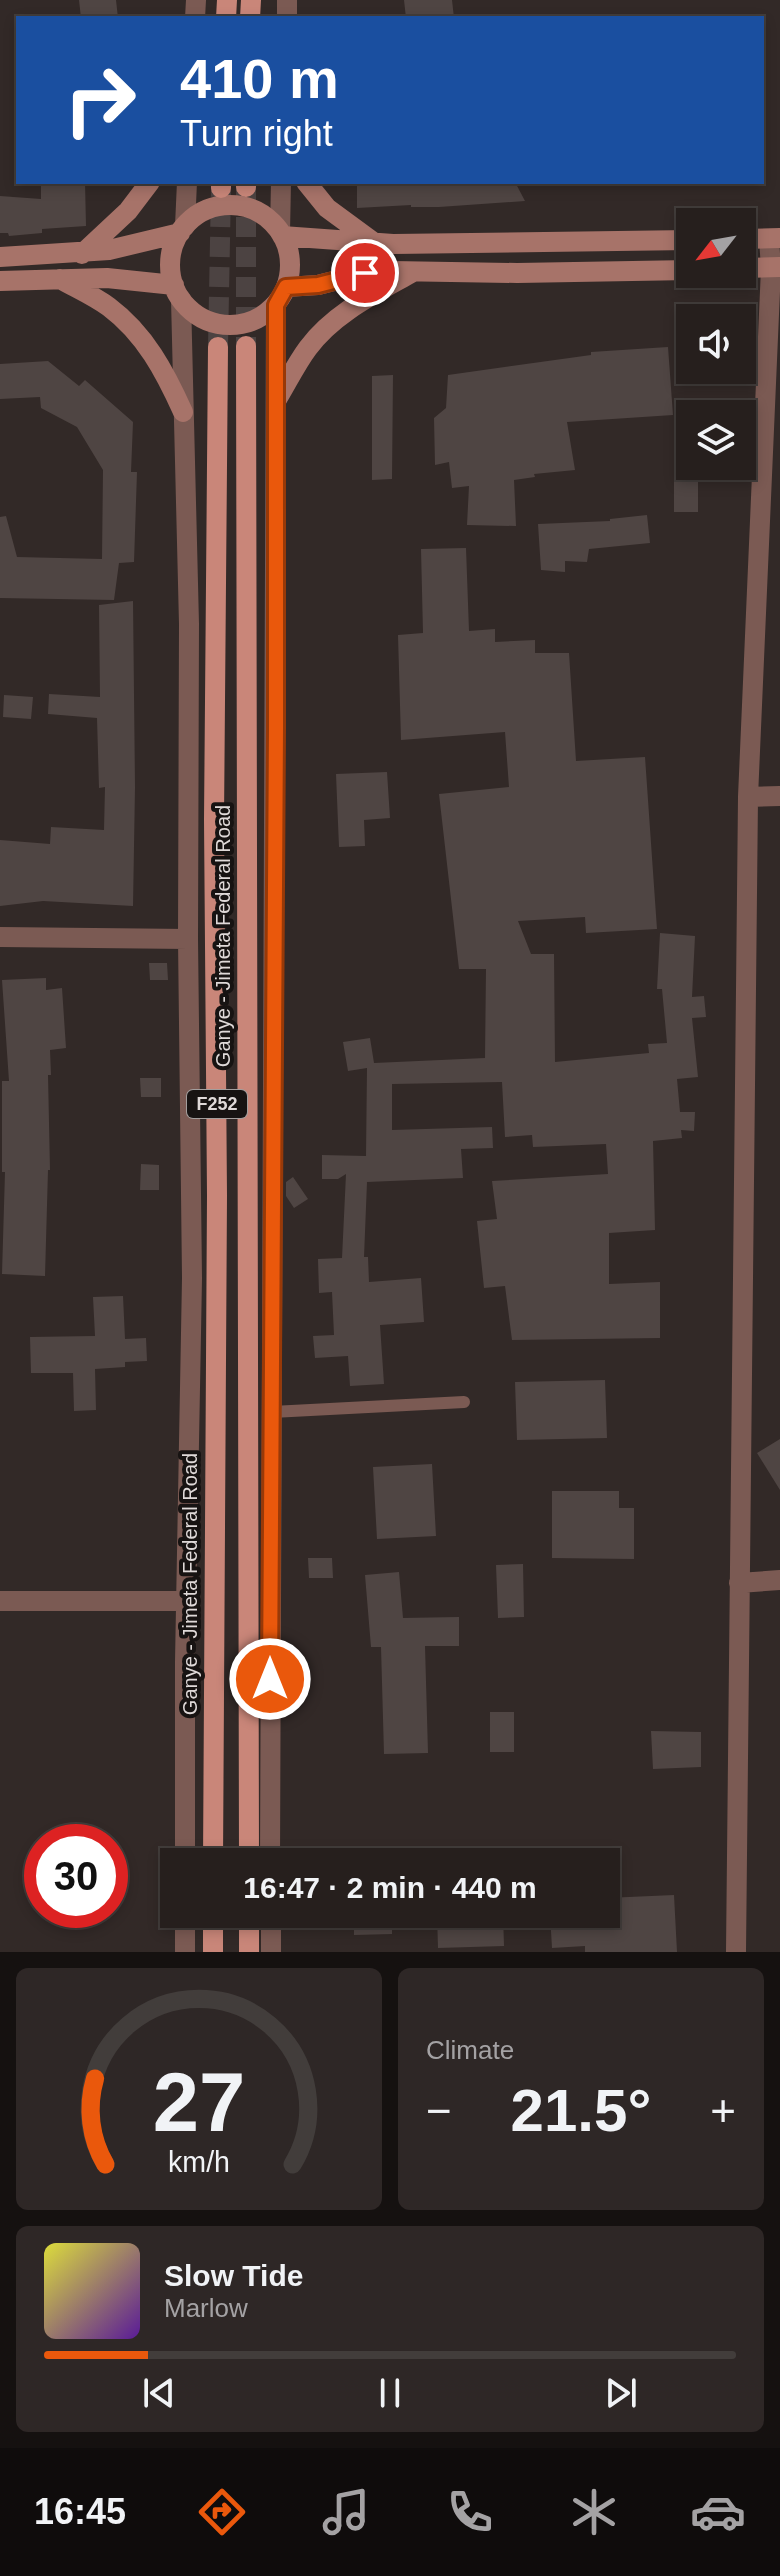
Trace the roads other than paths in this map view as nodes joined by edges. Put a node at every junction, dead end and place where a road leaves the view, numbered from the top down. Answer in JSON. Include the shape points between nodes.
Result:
{"nodes":[{"id":1,"x":148,"y":184,"type":"edge"},
{"id":2,"x":187,"y":184,"type":"edge"},
{"id":3,"x":281,"y":184,"type":"edge"},
{"id":4,"x":308,"y":184,"type":"edge"},
{"id":5,"x":183,"y":229,"type":"junction"},
{"id":6,"x":281,"y":234,"type":"junction"},
{"id":7,"x":775,"y":239,"type":"edge"},
{"id":8,"x":676,"y":240,"type":"edge"},
{"id":9,"x":376,"y":244,"type":"junction"},
{"id":10,"x":82,"y":254,"type":"junction"},
{"id":11,"x":0,"y":257,"type":"edge"},
{"id":12,"x":775,"y":268,"type":"edge"},
{"id":13,"x":676,"y":270,"type":"edge"},
{"id":14,"x":413,"y":271,"type":"junction"},
{"id":15,"x":60,"y":279,"type":"junction"},
{"id":16,"x":0,"y":281,"type":"edge"},
{"id":17,"x":177,"y":292,"type":"junction"},
{"id":18,"x":281,"y":296,"type":"junction"},
{"id":19,"x":246,"y":346,"type":"tunnel mouth"},
{"id":20,"x":218,"y":347,"type":"tunnel mouth"},
{"id":21,"x":276,"y":401,"type":"junction"},
{"id":22,"x":183,"y":412,"type":"junction"},
{"id":23,"x":780,"y":796,"type":"edge"},
{"id":24,"x":748,"y":797,"type":"junction"},
{"id":25,"x":0,"y":937,"type":"edge"},
{"id":26,"x":188,"y":939,"type":"junction"},
{"id":27,"x":464,"y":1402,"type":"dead end"},
{"id":28,"x":272,"y":1412,"type":"junction"},
{"id":29,"x":780,"y":1580,"type":"edge"},
{"id":30,"x":739,"y":1583,"type":"junction"},
{"id":31,"x":0,"y":1601,"type":"edge"},
{"id":32,"x":188,"y":1601,"type":"junction"},
{"id":33,"x":185,"y":1848,"type":"edge"},
{"id":34,"x":213,"y":1848,"type":"edge"},
{"id":35,"x":249,"y":1848,"type":"edge"},
{"id":36,"x":270,"y":1848,"type":"edge"},
{"id":37,"x":185,"y":1928,"type":"edge"},
{"id":38,"x":213,"y":1928,"type":"edge"},
{"id":39,"x":249,"y":1928,"type":"edge"},
{"id":40,"x":271,"y":1928,"type":"edge"},
{"id":41,"x":185,"y":1952,"type":"edge"},
{"id":42,"x":213,"y":1952,"type":"edge"},
{"id":43,"x":249,"y":1952,"type":"edge"},
{"id":44,"x":271,"y":1952,"type":"edge"},
{"id":45,"x":736,"y":1952,"type":"edge"}],
"edges":[{"from":1,"to":10,"type":"main road"},
{"from":2,"to":5,"type":"street"},
{"from":3,"to":6,"type":"street"},
{"from":4,"to":9,"type":"main road","via":[[327,208]]},
{"from":5,"to":6,"type":"main road","via":[[210,208],[226,205],[256,211]]},
{"from":5,"to":10,"type":"main road"},
{"from":5,"to":17,"type":"main road","via":[[171,254]]},
{"from":6,"to":9,"type":"main road"},
{"from":6,"to":18,"type":"main road","via":[[290,261]]},
{"from":7,"to":12,"type":"street"},
{"from":8,"to":9,"type":"main road"},
{"from":10,"to":11,"type":"main road"},
{"from":12,"to":24,"type":"street"},
{"from":13,"to":14,"type":"main road"},
{"from":14,"to":18,"type":"main road","via":[[365,273]]},
{"from":14,"to":21,"type":"main road","via":[[342,314],[308,348]]},
{"from":15,"to":16,"type":"main road"},
{"from":15,"to":17,"type":"main road","via":[[131,279]]},
{"from":15,"to":22,"type":"main road","via":[[109,306],[135,331],[164,368]]},
{"from":17,"to":18,"type":"main road","via":[[204,319],[219,324],[250,322]]},
{"from":17,"to":22,"type":"street"},
{"from":18,"to":21,"type":"street"},
{"from":19,"to":35,"type":"main road","name":"Ganye - Jimeta Federal Road","number":"F252"},
{"from":20,"to":34,"type":"main road","name":"Ganye - Jimeta Federal Road","number":"F252"},
{"from":21,"to":28,"type":"street"},
{"from":22,"to":26,"type":"street"},
{"from":23,"to":24,"type":"street"},
{"from":24,"to":30,"type":"street"},
{"from":25,"to":26,"type":"street"},
{"from":26,"to":32,"type":"street"},
{"from":27,"to":28,"type":"lane"},
{"from":28,"to":36,"type":"street"},
{"from":29,"to":30,"type":"street"},
{"from":30,"to":45,"type":"street"},
{"from":31,"to":32,"type":"street"},
{"from":32,"to":33,"type":"street"},
{"from":37,"to":41,"type":"street"},
{"from":38,"to":42,"type":"main road"},
{"from":39,"to":43,"type":"main road"},
{"from":40,"to":44,"type":"street"}]}
